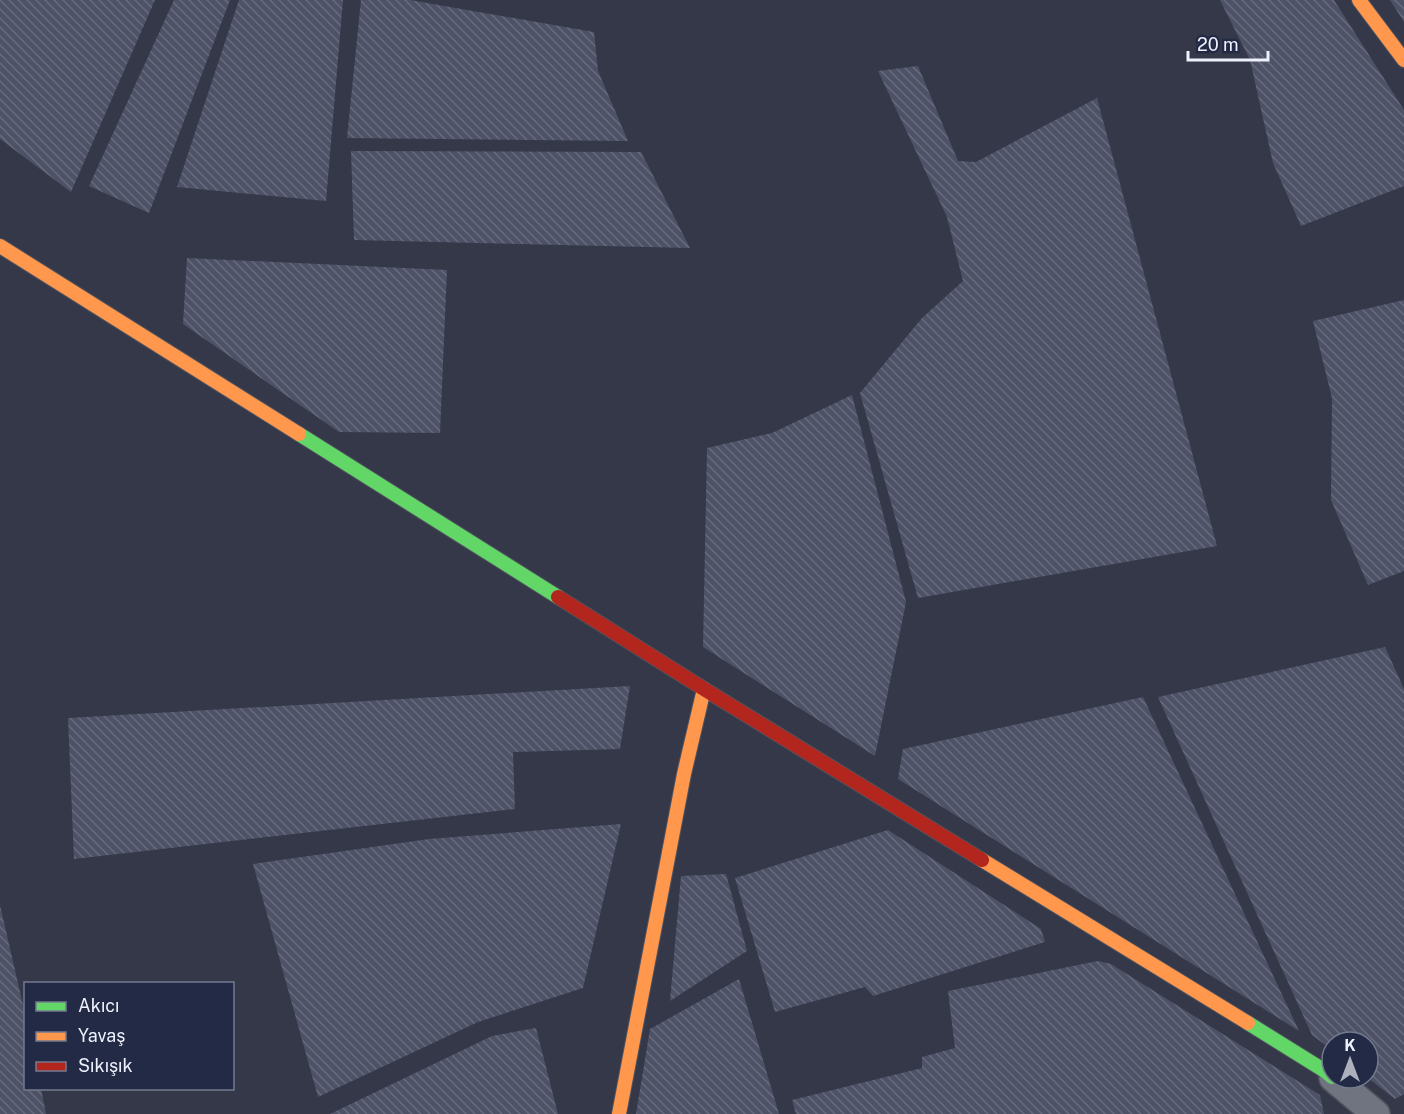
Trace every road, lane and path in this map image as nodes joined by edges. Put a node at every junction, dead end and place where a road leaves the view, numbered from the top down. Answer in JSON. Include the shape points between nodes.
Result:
{"nodes":[{"id":1,"x":1359,"y":0,"type":"edge"},
{"id":2,"x":1404,"y":60,"type":"edge"},
{"id":3,"x":0,"y":246,"type":"edge"},
{"id":4,"x":704,"y":689,"type":"junction"},
{"id":5,"x":1320,"y":1068,"type":"edge"},
{"id":6,"x":1347,"y":1090,"type":"edge"},
{"id":7,"x":619,"y":1114,"type":"edge"},
{"id":8,"x":1376,"y":1114,"type":"edge"}],
"edges":[{"from":1,"to":2,"type":"street"},
{"from":3,"to":4,"type":"street"},
{"from":4,"to":5,"type":"street"},
{"from":4,"to":7,"type":"street"},
{"from":6,"to":8,"type":"street"}]}
